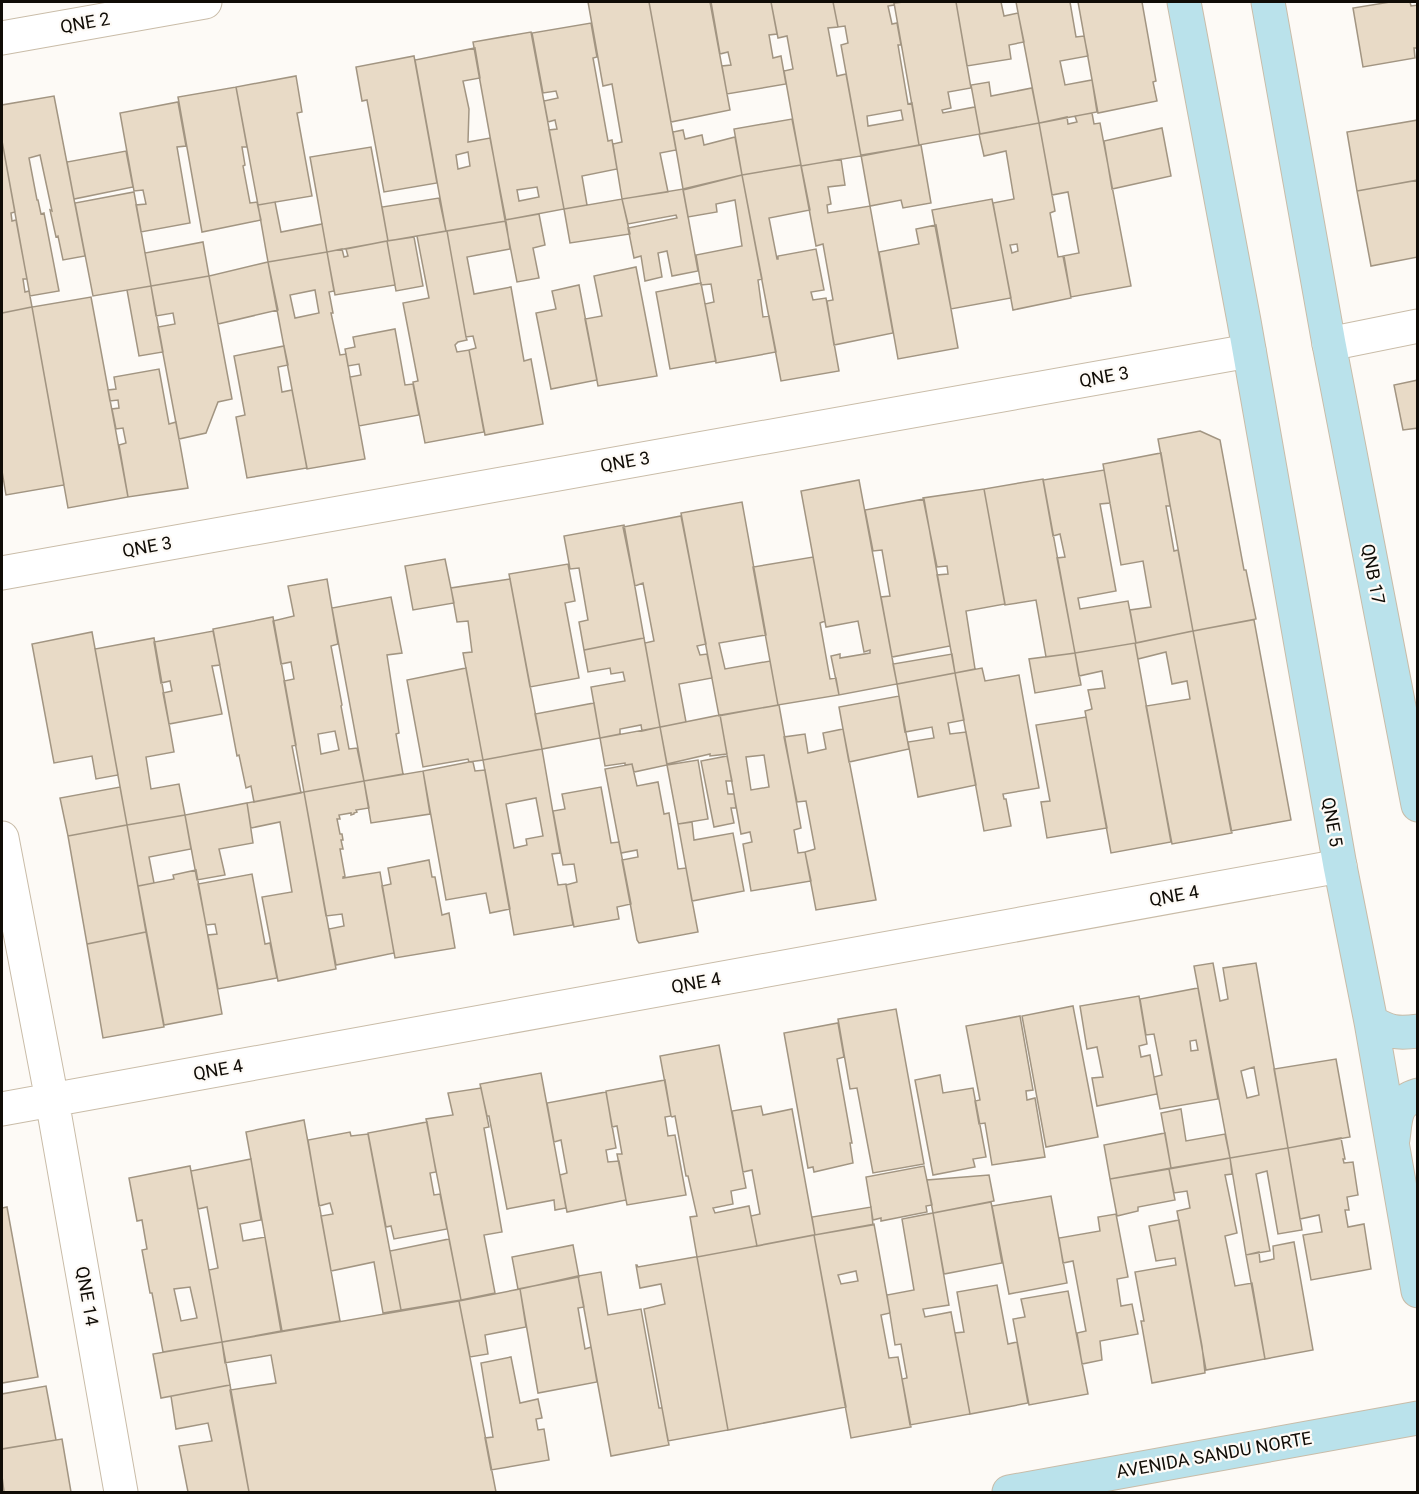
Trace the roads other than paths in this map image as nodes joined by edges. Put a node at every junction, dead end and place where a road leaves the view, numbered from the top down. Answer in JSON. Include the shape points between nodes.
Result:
{"nodes":[{"id":1,"x":205,"y":2,"type":"edge"},
{"id":2,"x":1184,"y":2,"type":"edge"},
{"id":3,"x":1268,"y":2,"type":"edge"},
{"id":4,"x":2,"y":38,"type":"edge"},
{"id":5,"x":1418,"y":326,"type":"edge"},
{"id":6,"x":1329,"y":344,"type":"junction"},
{"id":7,"x":1249,"y":351,"type":"junction"},
{"id":8,"x":2,"y":573,"type":"edge"},
{"id":9,"x":1418,"y":805,"type":"edge"},
{"id":10,"x":2,"y":838,"type":"edge"},
{"id":11,"x":1340,"y":866,"type":"junction"},
{"id":12,"x":1371,"y":1022,"type":"junction"},
{"id":13,"x":1418,"y":1031,"type":"edge"},
{"id":14,"x":1418,"y":1095,"type":"edge"},
{"id":15,"x":52,"y":1100,"type":"junction"},
{"id":16,"x":2,"y":1109,"type":"edge"},
{"id":17,"x":1392,"y":1142,"type":"junction"},
{"id":18,"x":1418,"y":1291,"type":"edge"},
{"id":19,"x":1418,"y":1418,"type":"edge"},
{"id":20,"x":121,"y":1492,"type":"edge"},
{"id":21,"x":1010,"y":1492,"type":"edge"}],
"edges":[{"from":1,"to":4,"type":"street","name":"QNE 2"},
{"from":2,"to":7,"type":"main road","name":"QNE 5"},
{"from":3,"to":6,"type":"main road","name":"QNB 17"},
{"from":5,"to":6,"type":"street"},
{"from":6,"to":9,"type":"main road","name":"QNB 17"},
{"from":7,"to":8,"type":"street","name":"QNE 3"},
{"from":7,"to":11,"type":"main road","name":"QNE 5"},
{"from":10,"to":15,"type":"street","name":"QNE 14"},
{"from":11,"to":12,"type":"main road","name":"QNE 5"},
{"from":11,"to":15,"type":"street","name":"QNE 4"},
{"from":12,"to":13,"type":"main road","via":[[1389,1032]]},
{"from":12,"to":17,"type":"main road","name":"QNE 5"},
{"from":14,"to":17,"type":"main road","via":[[1401,1104]]},
{"from":15,"to":16,"type":"street","name":"QNE 4"},
{"from":15,"to":20,"type":"street","name":"QNE 14"},
{"from":17,"to":18,"type":"main road","name":"QNE 5"},
{"from":19,"to":21,"type":"main road","name":"AVENIDA SANDU NORTE"}]}
